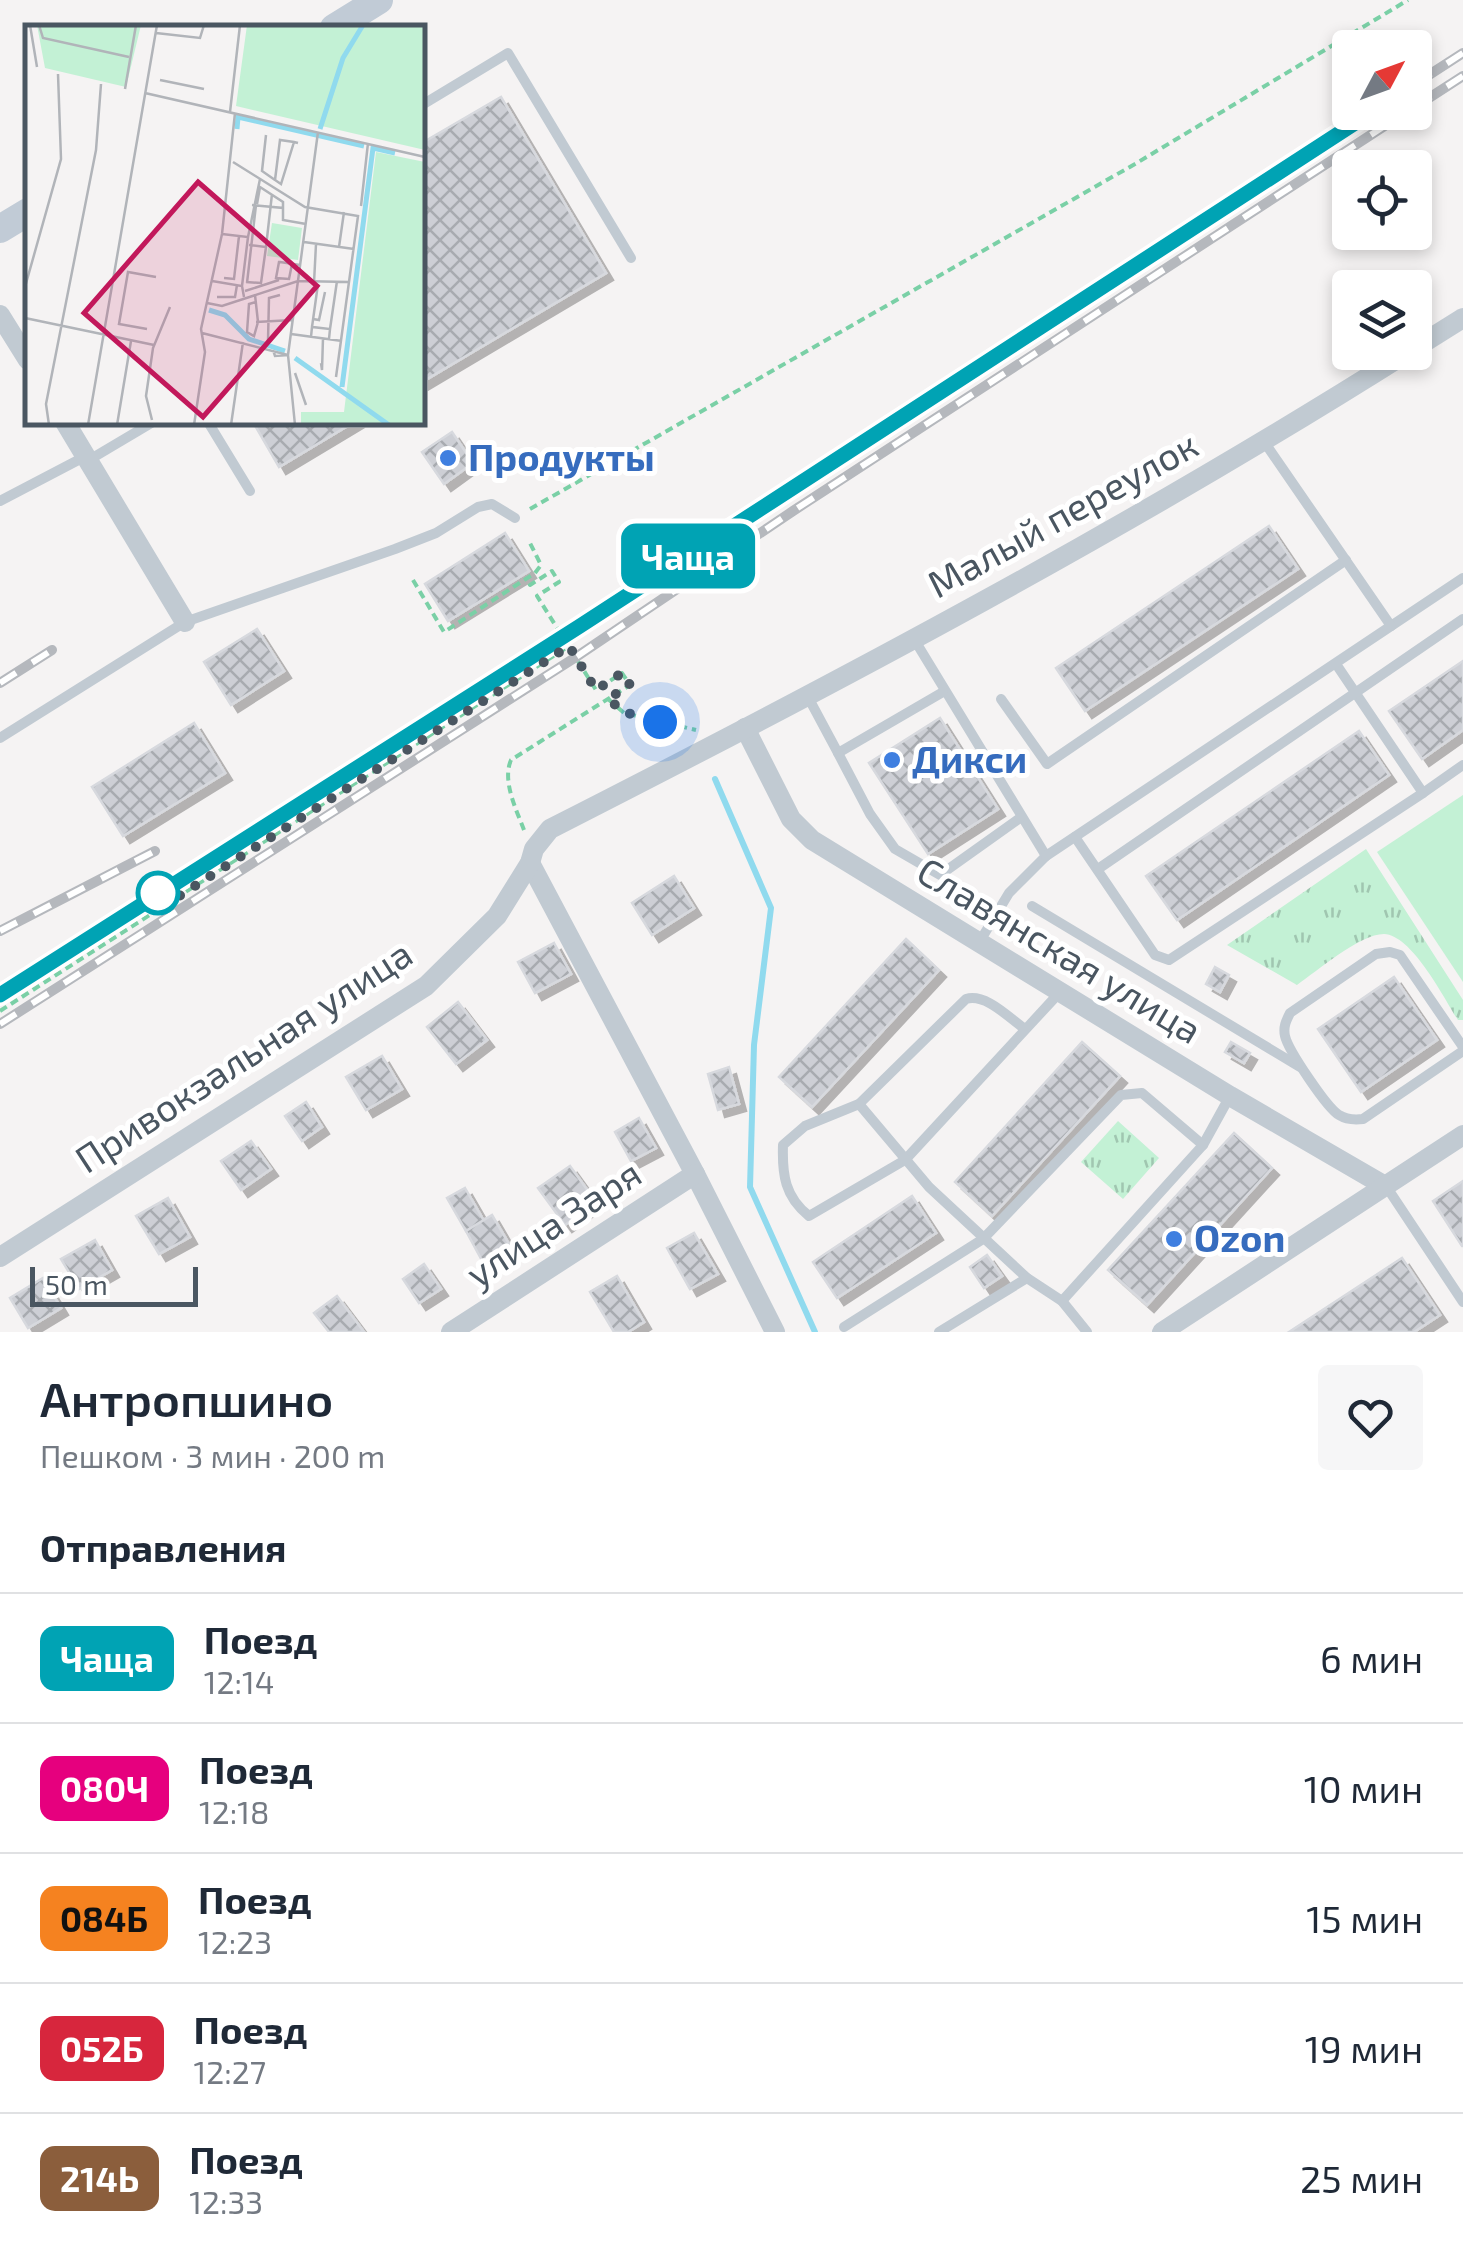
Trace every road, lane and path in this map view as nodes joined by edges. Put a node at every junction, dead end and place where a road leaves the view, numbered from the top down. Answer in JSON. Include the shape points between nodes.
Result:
{"nodes":[{"id":1,"x":379,"y":0,"type":"edge"},
{"id":2,"x":1408,"y":0,"type":"edge"},
{"id":3,"x":339,"y":25,"type":"edge"},
{"id":4,"x":425,"y":103,"type":"edge"},
{"id":5,"x":25,"y":214,"type":"edge"},
{"id":6,"x":0,"y":229,"type":"edge"},
{"id":7,"x":631,"y":258,"type":"dead end"},
{"id":8,"x":0,"y":315,"type":"edge"},
{"id":9,"x":1463,"y":318,"type":"edge"},
{"id":10,"x":1432,"y":337,"type":"edge"},
{"id":11,"x":25,"y":355,"type":"edge"},
{"id":12,"x":1380,"y":370,"type":"edge"},
{"id":13,"x":68,"y":425,"type":"edge"},
{"id":14,"x":147,"y":425,"type":"edge"},
{"id":15,"x":210,"y":425,"type":"edge"},
{"id":16,"x":1265,"y":443,"type":"junction"},
{"id":17,"x":87,"y":458,"type":"junction"},
{"id":18,"x":250,"y":491,"type":"dead end"},
{"id":19,"x":0,"y":501,"type":"edge"},
{"id":20,"x":515,"y":518,"type":"joint"},
{"id":21,"x":529,"y":541,"type":"dead end"},
{"id":22,"x":1346,"y":560,"type":"junction"},
{"id":23,"x":1463,"y":578,"type":"edge"},
{"id":24,"x":527,"y":579,"type":"junction"},
{"id":25,"x":413,"y":580,"type":"dead end"},
{"id":26,"x":1463,"y":619,"type":"edge"},
{"id":27,"x":185,"y":622,"type":"junction"},
{"id":28,"x":1391,"y":626,"type":"junction"},
{"id":29,"x":913,"y":638,"type":"junction"},
{"id":30,"x":569,"y":646,"type":"junction"},
{"id":31,"x":1336,"y":664,"type":"junction"},
{"id":32,"x":943,"y":692,"type":"junction"},
{"id":33,"x":1355,"y":693,"type":"junction"},
{"id":34,"x":808,"y":697,"type":"junction"},
{"id":35,"x":608,"y":699,"type":"junction"},
{"id":36,"x":1001,"y":699,"type":"dead end"},
{"id":37,"x":746,"y":728,"type":"junction"},
{"id":38,"x":697,"y":730,"type":"dead end"},
{"id":39,"x":0,"y":738,"type":"edge"},
{"id":40,"x":838,"y":753,"type":"junction"},
{"id":41,"x":1463,"y":766,"type":"edge"},
{"id":42,"x":1423,"y":792,"type":"junction"},
{"id":43,"x":1020,"y":818,"type":"junction"},
{"id":44,"x":1076,"y":837,"type":"junction"},
{"id":45,"x":532,"y":856,"type":"junction"},
{"id":46,"x":1046,"y":856,"type":"junction"},
{"id":47,"x":1098,"y":870,"type":"junction"},
{"id":48,"x":1032,"y":906,"type":"dead end"},
{"id":49,"x":980,"y":942,"type":"junction"},
{"id":50,"x":1169,"y":960,"type":"junction"},
{"id":51,"x":1158,"y":980,"type":"junction"},
{"id":52,"x":1061,"y":990,"type":"junction"},
{"id":53,"x":0,"y":1011,"type":"edge"},
{"id":54,"x":1025,"y":1029,"type":"junction"},
{"id":55,"x":1463,"y":1049,"type":"edge"},
{"id":56,"x":1305,"y":1070,"type":"junction"},
{"id":57,"x":1230,"y":1096,"type":"junction"},
{"id":58,"x":859,"y":1104,"type":"junction"},
{"id":59,"x":1463,"y":1135,"type":"edge"},
{"id":60,"x":1203,"y":1145,"type":"junction"},
{"id":61,"x":905,"y":1160,"type":"junction"},
{"id":62,"x":695,"y":1174,"type":"junction"},
{"id":63,"x":1385,"y":1186,"type":"junction"},
{"id":64,"x":983,"y":1239,"type":"junction"},
{"id":65,"x":0,"y":1257,"type":"edge"},
{"id":66,"x":1027,"y":1278,"type":"junction"},
{"id":67,"x":1462,"y":1297,"type":"edge"},
{"id":68,"x":1062,"y":1301,"type":"junction"},
{"id":69,"x":844,"y":1327,"type":"dead end"},
{"id":70,"x":451,"y":1332,"type":"edge"},
{"id":71,"x":775,"y":1332,"type":"edge"},
{"id":72,"x":938,"y":1332,"type":"edge"},
{"id":73,"x":1087,"y":1332,"type":"edge"},
{"id":74,"x":1162,"y":1332,"type":"edge"}],
"edges":[{"from":1,"to":3,"type":"street"},
{"from":2,"to":20,"type":"path"},
{"from":4,"to":7,"type":"lane","via":[[508,53]]},
{"from":5,"to":6,"type":"street"},
{"from":8,"to":11,"type":"street"},
{"from":9,"to":10,"type":"street"},
{"from":12,"to":16,"type":"street","name":"Малый переулок"},
{"from":13,"to":17,"type":"street"},
{"from":14,"to":17,"type":"lane"},
{"from":15,"to":18,"type":"lane"},
{"from":16,"to":22,"type":"lane"},
{"from":16,"to":29,"type":"street","name":"Малый переулок"},
{"from":17,"to":19,"type":"lane"},
{"from":17,"to":27,"type":"street"},
{"from":20,"to":27,"type":"lane","via":[[492,504],[478,507],[395,550]]},
{"from":21,"to":24,"type":"path","via":[[542,564]]},
{"from":22,"to":28,"type":"lane"},
{"from":22,"to":36,"type":"lane","via":[[1046,764]]},
{"from":23,"to":28,"type":"lane"},
{"from":24,"to":25,"type":"path","via":[[444,632]]},
{"from":24,"to":30,"type":"path","via":[[530,584],[552,571],[558,582],[537,596]]},
{"from":26,"to":33,"type":"lane"},
{"from":27,"to":39,"type":"lane"},
{"from":28,"to":31,"type":"lane"},
{"from":29,"to":32,"type":"lane"},
{"from":29,"to":34,"type":"street","name":"Малый переулок"},
{"from":30,"to":35,"type":"path","via":[[596,690],[622,673],[630,685]]},
{"from":30,"to":53,"type":"path"},
{"from":31,"to":33,"type":"lane"},
{"from":31,"to":44,"type":"lane"},
{"from":32,"to":40,"type":"lane"},
{"from":32,"to":43,"type":"lane"},
{"from":33,"to":42,"type":"lane"},
{"from":33,"to":47,"type":"lane"},
{"from":34,"to":37,"type":"street","name":"Малый переулок"},
{"from":34,"to":40,"type":"lane"},
{"from":35,"to":38,"type":"path","via":[[624,712]]},
{"from":35,"to":45,"type":"path","via":[[511,760],[511,795]]},
{"from":37,"to":45,"type":"street","name":"Привокзальная улица","via":[[550,829]]},
{"from":37,"to":49,"type":"street","name":"Славянская улица","via":[[791,818],[812,840]]},
{"from":40,"to":43,"type":"lane","via":[[895,849],[940,875]]},
{"from":41,"to":42,"type":"lane"},
{"from":42,"to":50,"type":"lane"},
{"from":43,"to":46,"type":"lane"},
{"from":44,"to":46,"type":"lane"},
{"from":44,"to":47,"type":"lane"},
{"from":45,"to":62,"type":"street"},
{"from":45,"to":65,"type":"street","name":"Привокзальная улица","via":[[496,916],[426,986]]},
{"from":46,"to":49,"type":"lane","via":[[1010,893]]},
{"from":47,"to":50,"type":"lane","via":[[1155,955]]},
{"from":48,"to":51,"type":"lane"},
{"from":49,"to":52,"type":"street","name":"Славянская улица"},
{"from":50,"to":51,"type":"lane"},
{"from":51,"to":56,"type":"lane"},
{"from":52,"to":54,"type":"lane"},
{"from":52,"to":57,"type":"street","name":"Славянская улица"},
{"from":54,"to":58,"type":"lane","via":[[984,1000],[966,999]]},
{"from":54,"to":61,"type":"lane"},
{"from":55,"to":56,"type":"lane","via":[[1363,1120],[1337,1114]]},
{"from":55,"to":56,"type":"lane","via":[[1400,955],[1390,952],[1376,954],[1290,1013],[1285,1040]]},
{"from":57,"to":60,"type":"lane"},
{"from":57,"to":63,"type":"street","name":"Славянская улица"},
{"from":58,"to":61,"type":"lane"},
{"from":58,"to":61,"type":"lane","via":[[805,1126],[783,1145],[782,1176],[794,1204],[809,1216]]},
{"from":59,"to":63,"type":"street"},
{"from":60,"to":64,"type":"lane","via":[[1142,1093],[1121,1095]]},
{"from":60,"to":68,"type":"lane"},
{"from":61,"to":64,"type":"lane"},
{"from":62,"to":70,"type":"street","name":"улица Заря"},
{"from":62,"to":71,"type":"street"},
{"from":63,"to":67,"type":"lane"},
{"from":63,"to":74,"type":"street"},
{"from":64,"to":66,"type":"lane"},
{"from":64,"to":69,"type":"lane"},
{"from":66,"to":68,"type":"lane"},
{"from":66,"to":72,"type":"lane"},
{"from":68,"to":73,"type":"lane"}]}
